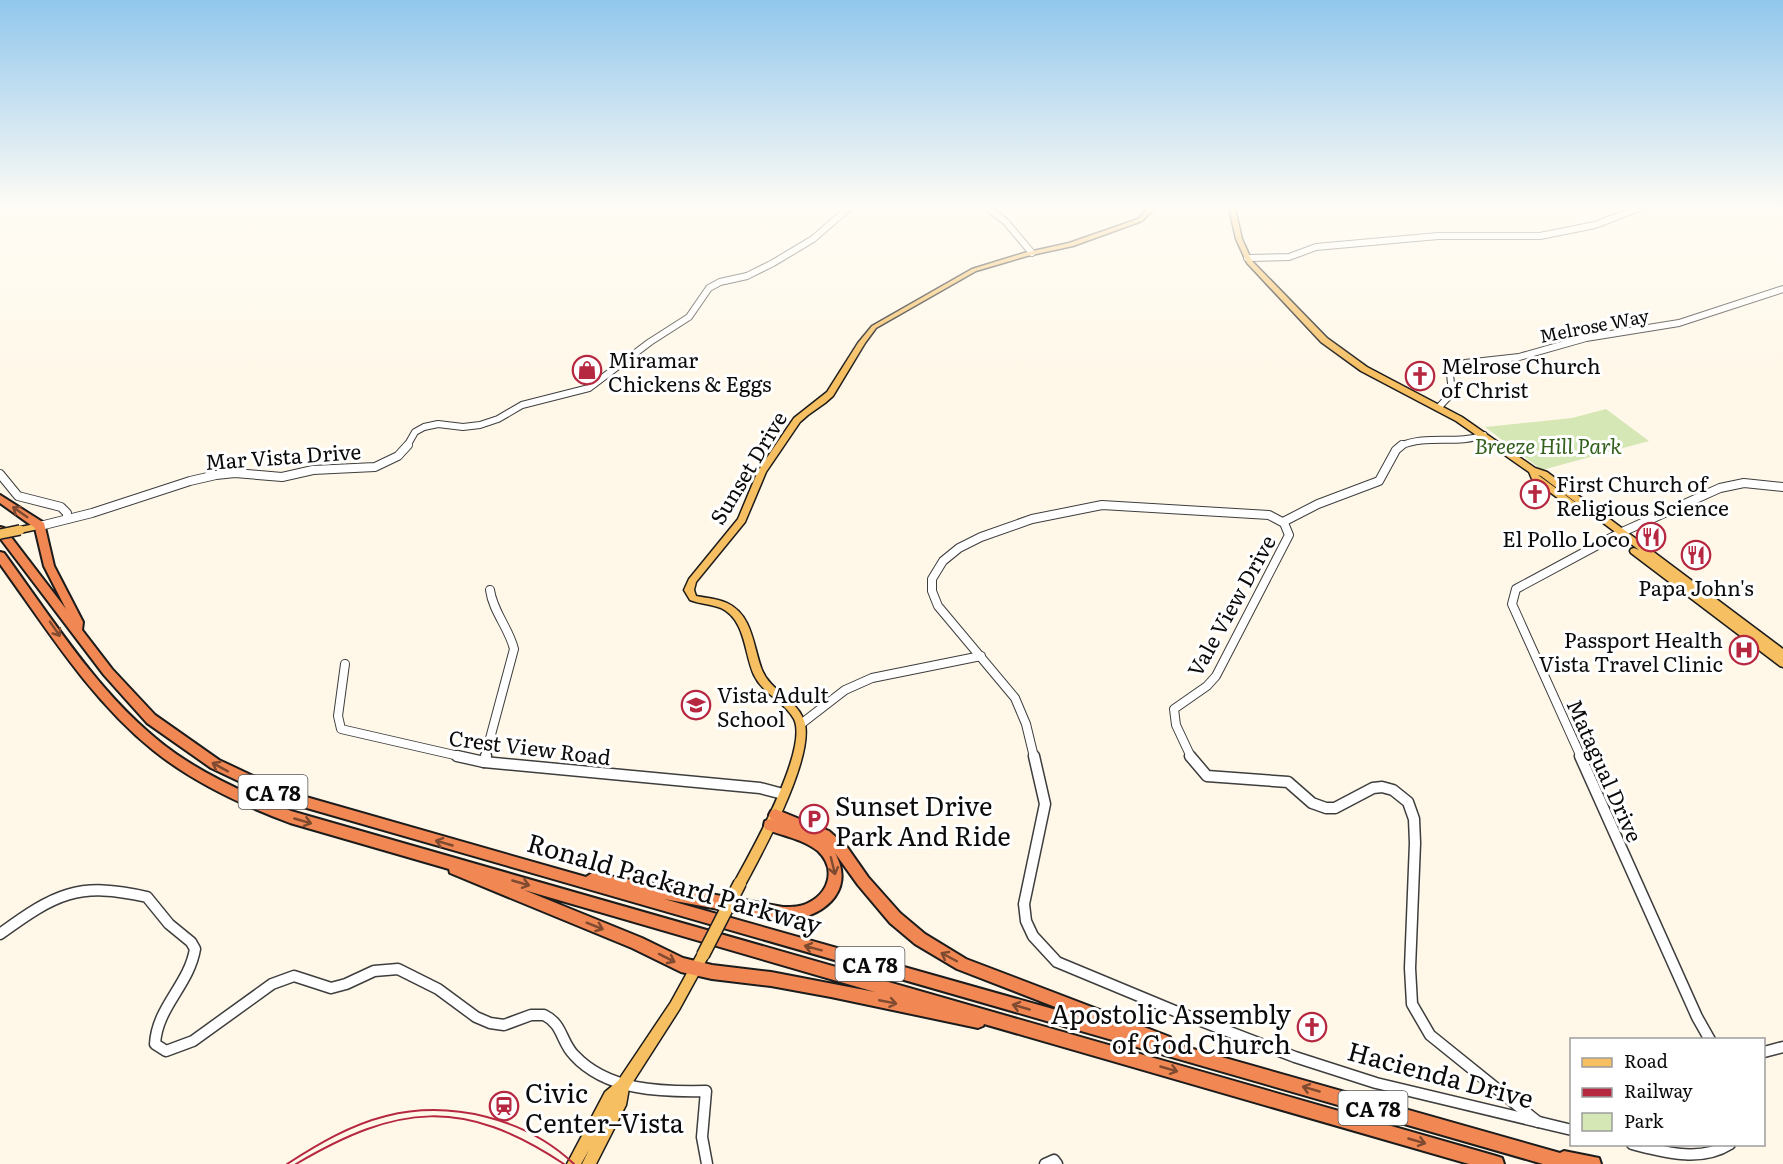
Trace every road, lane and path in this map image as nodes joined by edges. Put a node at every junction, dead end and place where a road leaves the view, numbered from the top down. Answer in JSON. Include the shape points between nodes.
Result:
{"nodes":[{"id":1,"x":774,"y":262,"type":"edge"},
{"id":2,"x":997,"y":262,"type":"edge"},
{"id":3,"x":1251,"y":262,"type":"edge"},
{"id":4,"x":1783,"y":289,"type":"edge"},
{"id":5,"x":1439,"y":407,"type":"junction"},
{"id":6,"x":1484,"y":435,"type":"junction"},
{"id":7,"x":0,"y":474,"type":"edge"},
{"id":8,"x":1783,"y":487,"type":"edge"},
{"id":9,"x":0,"y":498,"type":"edge"},
{"id":10,"x":67,"y":519,"type":"junction"},
{"id":11,"x":1283,"y":522,"type":"junction"},
{"id":12,"x":40,"y":526,"type":"junction"},
{"id":13,"x":0,"y":532,"type":"edge"},
{"id":14,"x":1617,"y":534,"type":"junction"},
{"id":15,"x":0,"y":556,"type":"edge"},
{"id":16,"x":0,"y":563,"type":"edge"},
{"id":17,"x":15,"y":576,"type":"junction"},
{"id":18,"x":490,"y":590,"type":"dead end"},
{"id":19,"x":78,"y":631,"type":"junction"},
{"id":20,"x":1783,"y":654,"type":"edge"},
{"id":21,"x":981,"y":656,"type":"junction"},
{"id":22,"x":1783,"y":663,"type":"edge"},
{"id":23,"x":345,"y":664,"type":"dead end"},
{"id":24,"x":801,"y":724,"type":"junction"},
{"id":25,"x":484,"y":762,"type":"junction"},
{"id":26,"x":783,"y":794,"type":"junction"},
{"id":27,"x":773,"y":820,"type":"junction"},
{"id":28,"x":425,"y":855,"type":"junction"},
{"id":29,"x":521,"y":865,"type":"junction"},
{"id":30,"x":0,"y":934,"type":"edge"},
{"id":31,"x":1037,"y":944,"type":"joint"},
{"id":32,"x":700,"y":962,"type":"junction"},
{"id":33,"x":1709,"y":1038,"type":"edge"},
{"id":34,"x":1072,"y":1042,"type":"junction"},
{"id":35,"x":1783,"y":1047,"type":"edge"},
{"id":36,"x":1765,"y":1052,"type":"edge"},
{"id":37,"x":1219,"y":1063,"type":"junction"},
{"id":38,"x":623,"y":1086,"type":"junction"},
{"id":39,"x":1538,"y":1122,"type":"junction"},
{"id":40,"x":1570,"y":1130,"type":"edge"},
{"id":41,"x":1642,"y":1146,"type":"edge"},
{"id":42,"x":1728,"y":1146,"type":"edge"},
{"id":43,"x":1528,"y":1152,"type":"junction"},
{"id":44,"x":574,"y":1164,"type":"edge"},
{"id":45,"x":589,"y":1164,"type":"edge"},
{"id":46,"x":706,"y":1164,"type":"edge"},
{"id":47,"x":1496,"y":1164,"type":"edge"},
{"id":48,"x":1571,"y":1164,"type":"edge"},
{"id":49,"x":1593,"y":1164,"type":"edge"}],
"edges":[{"from":1,"to":10,"type":"street","name":"Mar Vista Drive","via":[[709,288],[684,321],[589,388],[522,405],[480,425],[424,427],[415,432],[398,456],[376,467],[313,470],[282,477],[216,475]]},
{"from":2,"to":24,"type":"main road","name":"Sunset Drive","via":[[961,276],[874,327],[829,396],[797,420],[762,471],[742,520],[692,581],[689,590],[693,597],[727,607],[740,620],[760,677],[793,710]]},
{"from":3,"to":5,"type":"main road","via":[[1311,329],[1336,350],[1364,369]]},
{"from":4,"to":5,"type":"street","name":"Melrose Way","via":[[1667,326],[1586,339],[1519,357],[1459,364],[1450,374],[1451,398]]},
{"from":5,"to":6,"type":"main road"},
{"from":6,"to":11,"type":"street","via":[[1471,440],[1401,445],[1379,481]]},
{"from":6,"to":14,"type":"main road","via":[[1532,470],[1544,474]]},
{"from":7,"to":10,"type":"street","via":[[18,496],[61,507]]},
{"from":8,"to":14,"type":"street","name":"Matagual Drive","via":[[1744,483],[1720,488]]},
{"from":12,"to":9,"type":"highway","one_way":true},
{"from":10,"to":12,"type":"street","name":"Mar Vista Drive"},
{"from":11,"to":21,"type":"street","name":"Vale View Drive","via":[[1265,514],[1098,505],[1003,527],[958,550],[933,574],[932,591],[938,606]]},
{"from":11,"to":39,"type":"street","name":"Vale View Drive","via":[[1290,535],[1214,679],[1174,709],[1175,724],[1193,764],[1207,776],[1277,779],[1288,782],[1312,803],[1326,808],[1335,808],[1382,787],[1408,802],[1414,819],[1415,843],[1412,1004],[1430,1035]]},
{"from":12,"to":13,"type":"main road","name":"Mar Vista Drive","bridge":true},
{"from":12,"to":19,"type":"highway","via":[[49,566],[78,622]]},
{"from":13,"to":19,"type":"highway","name":"Ronald Packard Parkway","number":"CA 78"},
{"from":14,"to":20,"type":"main road"},
{"from":14,"to":22,"type":"main road"},
{"from":14,"to":33,"type":"street","name":"Matagual Drive","via":[[1516,589],[1512,604]]},
{"from":15,"to":17,"type":"highway","name":"Ronald Packard Parkway","number":"CA 78"},
{"from":16,"to":17,"type":"highway"},
{"from":17,"to":28,"type":"highway","name":"Ronald Packard Parkway","number":"CA 78","one_way":true,"via":[[101,692],[171,757],[222,788],[269,809]]},
{"from":18,"to":25,"type":"street","via":[[493,604],[513,638],[514,650]]},
{"from":29,"to":19,"type":"highway","name":"Ronald Packard Parkway","number":"CA 78","one_way":true,"via":[[311,806],[232,773],[198,754],[151,719],[124,692]]},
{"from":21,"to":24,"type":"street","via":[[873,678],[845,690]]},
{"from":21,"to":31,"type":"street","name":"Vale View Drive","via":[[1022,711],[1045,796],[1024,903],[1024,915]]},
{"from":23,"to":25,"type":"street","name":"Crest View Road","via":[[336,717],[341,729]]},
{"from":24,"to":26,"type":"main road","via":[[795,761]]},
{"from":25,"to":26,"type":"street","name":"Crest View Road","via":[[760,788]]},
{"from":26,"to":27,"type":"main road"},
{"from":27,"to":29,"type":"highway","one_way":true,"via":[[815,842],[833,861],[835,877],[830,892],[808,912],[772,912]]},
{"from":27,"to":32,"type":"main road","bridge":true},
{"from":37,"to":27,"type":"highway","one_way":true,"via":[[939,952],[895,918],[834,843],[813,829]]},
{"from":28,"to":32,"type":"highway","one_way":true,"via":[[681,965]]},
{"from":28,"to":34,"type":"highway","name":"Ronald Packard Parkway","number":"CA 78","one_way":true},
{"from":37,"to":29,"type":"highway","name":"Ronald Packard Parkway","number":"CA 78","one_way":true},
{"from":30,"to":38,"type":"street","via":[[44,904],[71,893],[119,892],[147,897],[195,948],[191,967],[156,1026],[155,1044],[166,1051],[186,1046],[288,977],[302,976],[335,988],[390,967],[444,993],[486,1022],[500,1026],[531,1015],[551,1018],[575,1057]]},
{"from":31,"to":39,"type":"street","name":"Hacienda Drive","via":[[1057,962],[1258,1044],[1376,1083]]},
{"from":32,"to":34,"type":"highway","one_way":true},
{"from":32,"to":38,"type":"main road"},
{"from":34,"to":47,"type":"highway","name":"Ronald Packard Parkway","number":"CA 78","one_way":true},
{"from":35,"to":36,"type":"street"},
{"from":43,"to":37,"type":"highway","name":"Ronald Packard Parkway","number":"CA 78","one_way":true},
{"from":38,"to":44,"type":"main road","via":[[610,1097]]},
{"from":38,"to":45,"type":"main road","via":[[621,1100]]},
{"from":38,"to":46,"type":"street","via":[[657,1092],[706,1091],[701,1119]]},
{"from":39,"to":40,"type":"street","name":"Hacienda Drive"},
{"from":41,"to":42,"type":"street","via":[[1703,1158],[1717,1155]]},
{"from":43,"to":48,"type":"highway","name":"Ronald Packard Parkway","number":"CA 78"},
{"from":43,"to":49,"type":"highway"}]}
